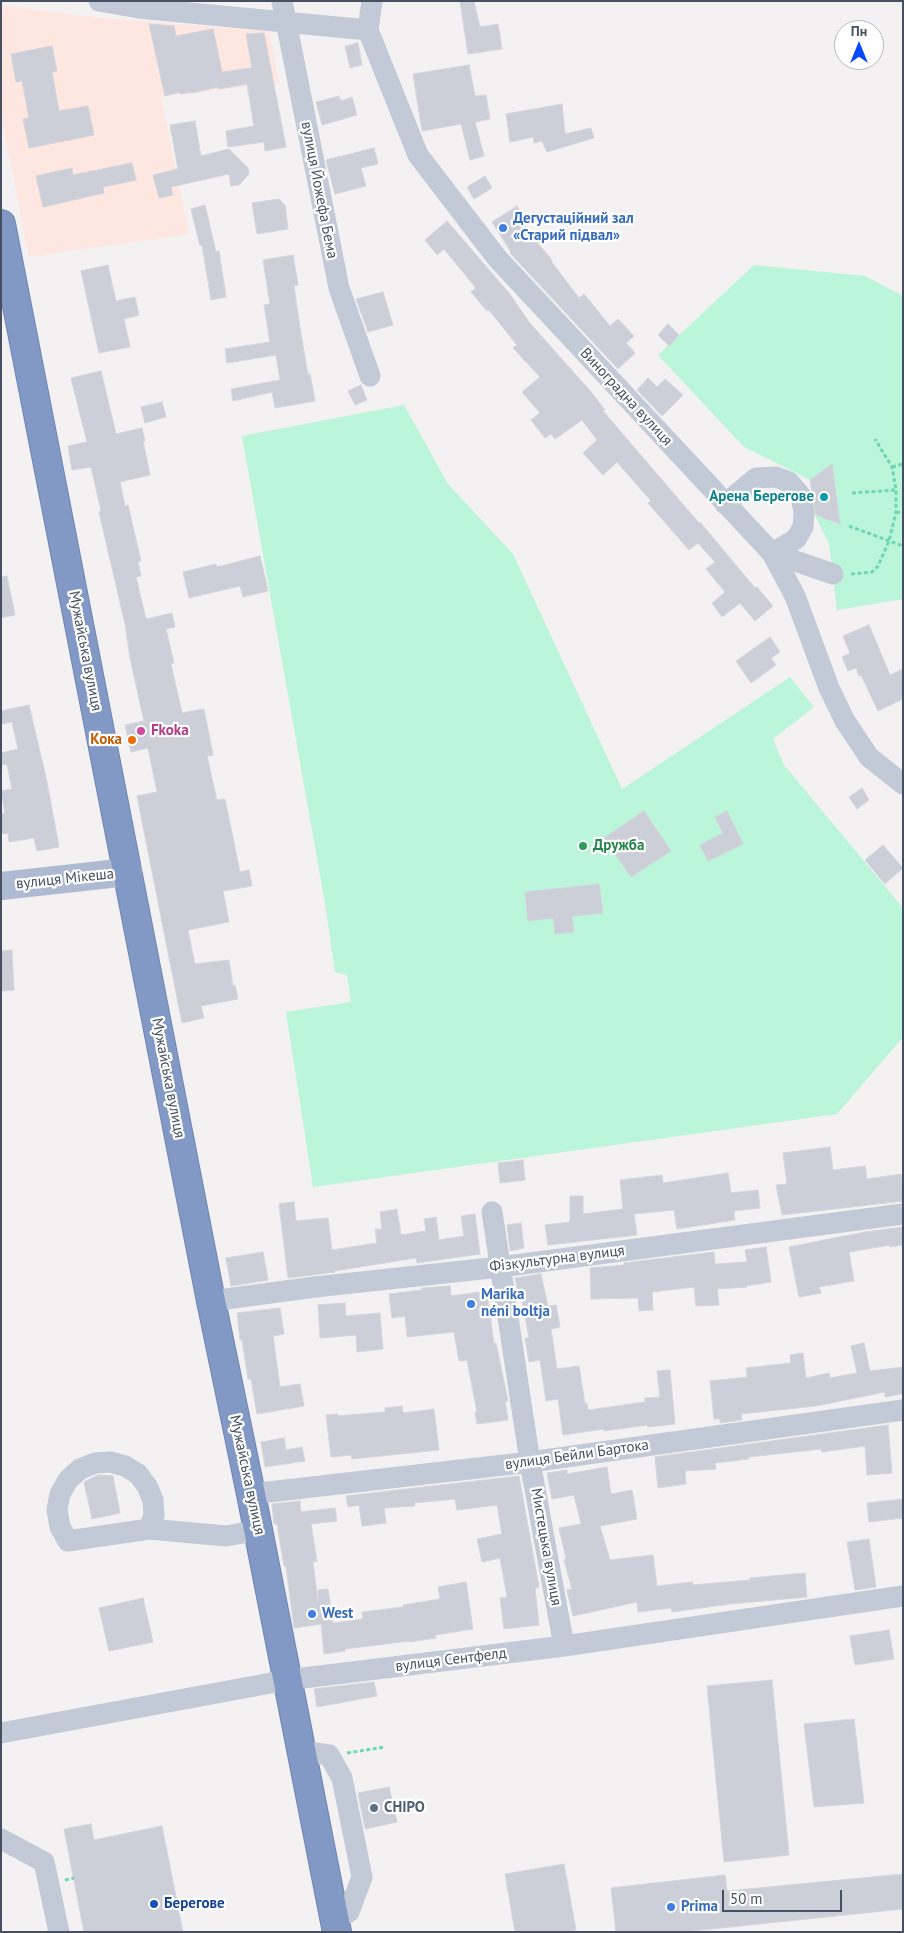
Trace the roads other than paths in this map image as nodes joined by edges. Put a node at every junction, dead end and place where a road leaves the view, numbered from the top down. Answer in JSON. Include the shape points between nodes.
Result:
{"nodes":[{"id":1,"x":99,"y":1,"type":"edge"},
{"id":2,"x":372,"y":1,"type":"edge"},
{"id":3,"x":139,"y":4,"type":"edge"},
{"id":4,"x":283,"y":11,"type":"edge"},
{"id":5,"x":368,"y":30,"type":"junction"},
{"id":6,"x":1,"y":224,"type":"edge"},
{"id":7,"x":370,"y":376,"type":"dead end"},
{"id":8,"x":726,"y":504,"type":"junction"},
{"id":9,"x":772,"y":553,"type":"junction"},
{"id":10,"x":833,"y":574,"type":"road end"},
{"id":11,"x":903,"y":784,"type":"edge"},
{"id":12,"x":128,"y":872,"type":"junction"},
{"id":13,"x":1,"y":886,"type":"edge"},
{"id":14,"x":492,"y":1212,"type":"dead end"},
{"id":15,"x":903,"y":1214,"type":"edge"},
{"id":16,"x":500,"y":1267,"type":"junction"},
{"id":17,"x":211,"y":1301,"type":"junction"},
{"id":18,"x":903,"y":1410,"type":"edge"},
{"id":19,"x":530,"y":1462,"type":"junction"},
{"id":20,"x":251,"y":1494,"type":"junction"},
{"id":21,"x":149,"y":1529,"type":"junction"},
{"id":22,"x":258,"y":1530,"type":"junction"},
{"id":23,"x":903,"y":1596,"type":"edge"},
{"id":24,"x":564,"y":1646,"type":"junction"},
{"id":25,"x":287,"y":1680,"type":"junction"},
{"id":26,"x":1,"y":1733,"type":"edge"},
{"id":27,"x":301,"y":1751,"type":"junction"},
{"id":28,"x":1,"y":1839,"type":"edge"},
{"id":29,"x":336,"y":1926,"type":"edge"},
{"id":30,"x":60,"y":1932,"type":"edge"}],
"edges":[{"from":1,"to":3,"type":"street"},
{"from":2,"to":5,"type":"street","name":"Виноградна вулиця"},
{"from":3,"to":4,"type":"street"},
{"from":4,"to":5,"type":"street"},
{"from":4,"to":7,"type":"street","name":"вулиця Йожефа Бема","via":[[339,288]]},
{"from":5,"to":8,"type":"street","name":"Виноградна вулиця","via":[[418,155],[497,258]]},
{"from":6,"to":12,"type":"highway","name":"Мужайська вулиця"},
{"from":8,"to":9,"type":"street","name":"Виноградна вулиця"},
{"from":8,"to":9,"type":"street","via":[[756,478],[776,477],[789,482],[801,496],[803,527],[796,539]]},
{"from":9,"to":10,"type":"street"},
{"from":9,"to":11,"type":"street","name":"Виноградна вулиця","via":[[795,596],[844,721],[869,757]]},
{"from":12,"to":13,"type":"main road","name":"вулиця Мікеша"},
{"from":12,"to":17,"type":"highway","name":"Мужайська вулиця"},
{"from":14,"to":16,"type":"street","name":"Мистецька вулиця"},
{"from":15,"to":16,"type":"street","name":"Фізкультурна вулиця"},
{"from":16,"to":17,"type":"street","name":"Фізкультурна вулиця"},
{"from":16,"to":19,"type":"street","name":"Мистецька вулиця"},
{"from":17,"to":20,"type":"highway","name":"Мужайська вулиця"},
{"from":18,"to":19,"type":"street","name":"вулиця Бейли Бартока"},
{"from":19,"to":20,"type":"street","name":"вулиця Бейли Бартока"},
{"from":19,"to":24,"type":"street","name":"Мистецька вулиця"},
{"from":20,"to":22,"type":"highway","name":"Мужайська вулиця"},
{"from":21,"to":21,"type":"street","via":[[154,1515],[148,1486],[125,1466],[110,1462],[80,1469],[60,1494],[57,1510],[60,1527],[68,1541]]},
{"from":21,"to":22,"type":"street","via":[[226,1536]]},
{"from":22,"to":25,"type":"highway","name":"Мужайська вулиця"},
{"from":23,"to":24,"type":"street","name":"вулиця Сентфелд"},
{"from":24,"to":25,"type":"street","name":"вулиця Сентфелд"},
{"from":25,"to":26,"type":"street","name":"вулиця Сентфелд"},
{"from":25,"to":27,"type":"highway","name":"Мужайська вулиця"},
{"from":27,"to":29,"type":"highway","name":"Мужайська вулиця"},
{"from":27,"to":29,"type":"street","via":[[329,1755],[342,1778],[362,1877],[349,1912]]},
{"from":28,"to":30,"type":"street","via":[[44,1862]]}]}
